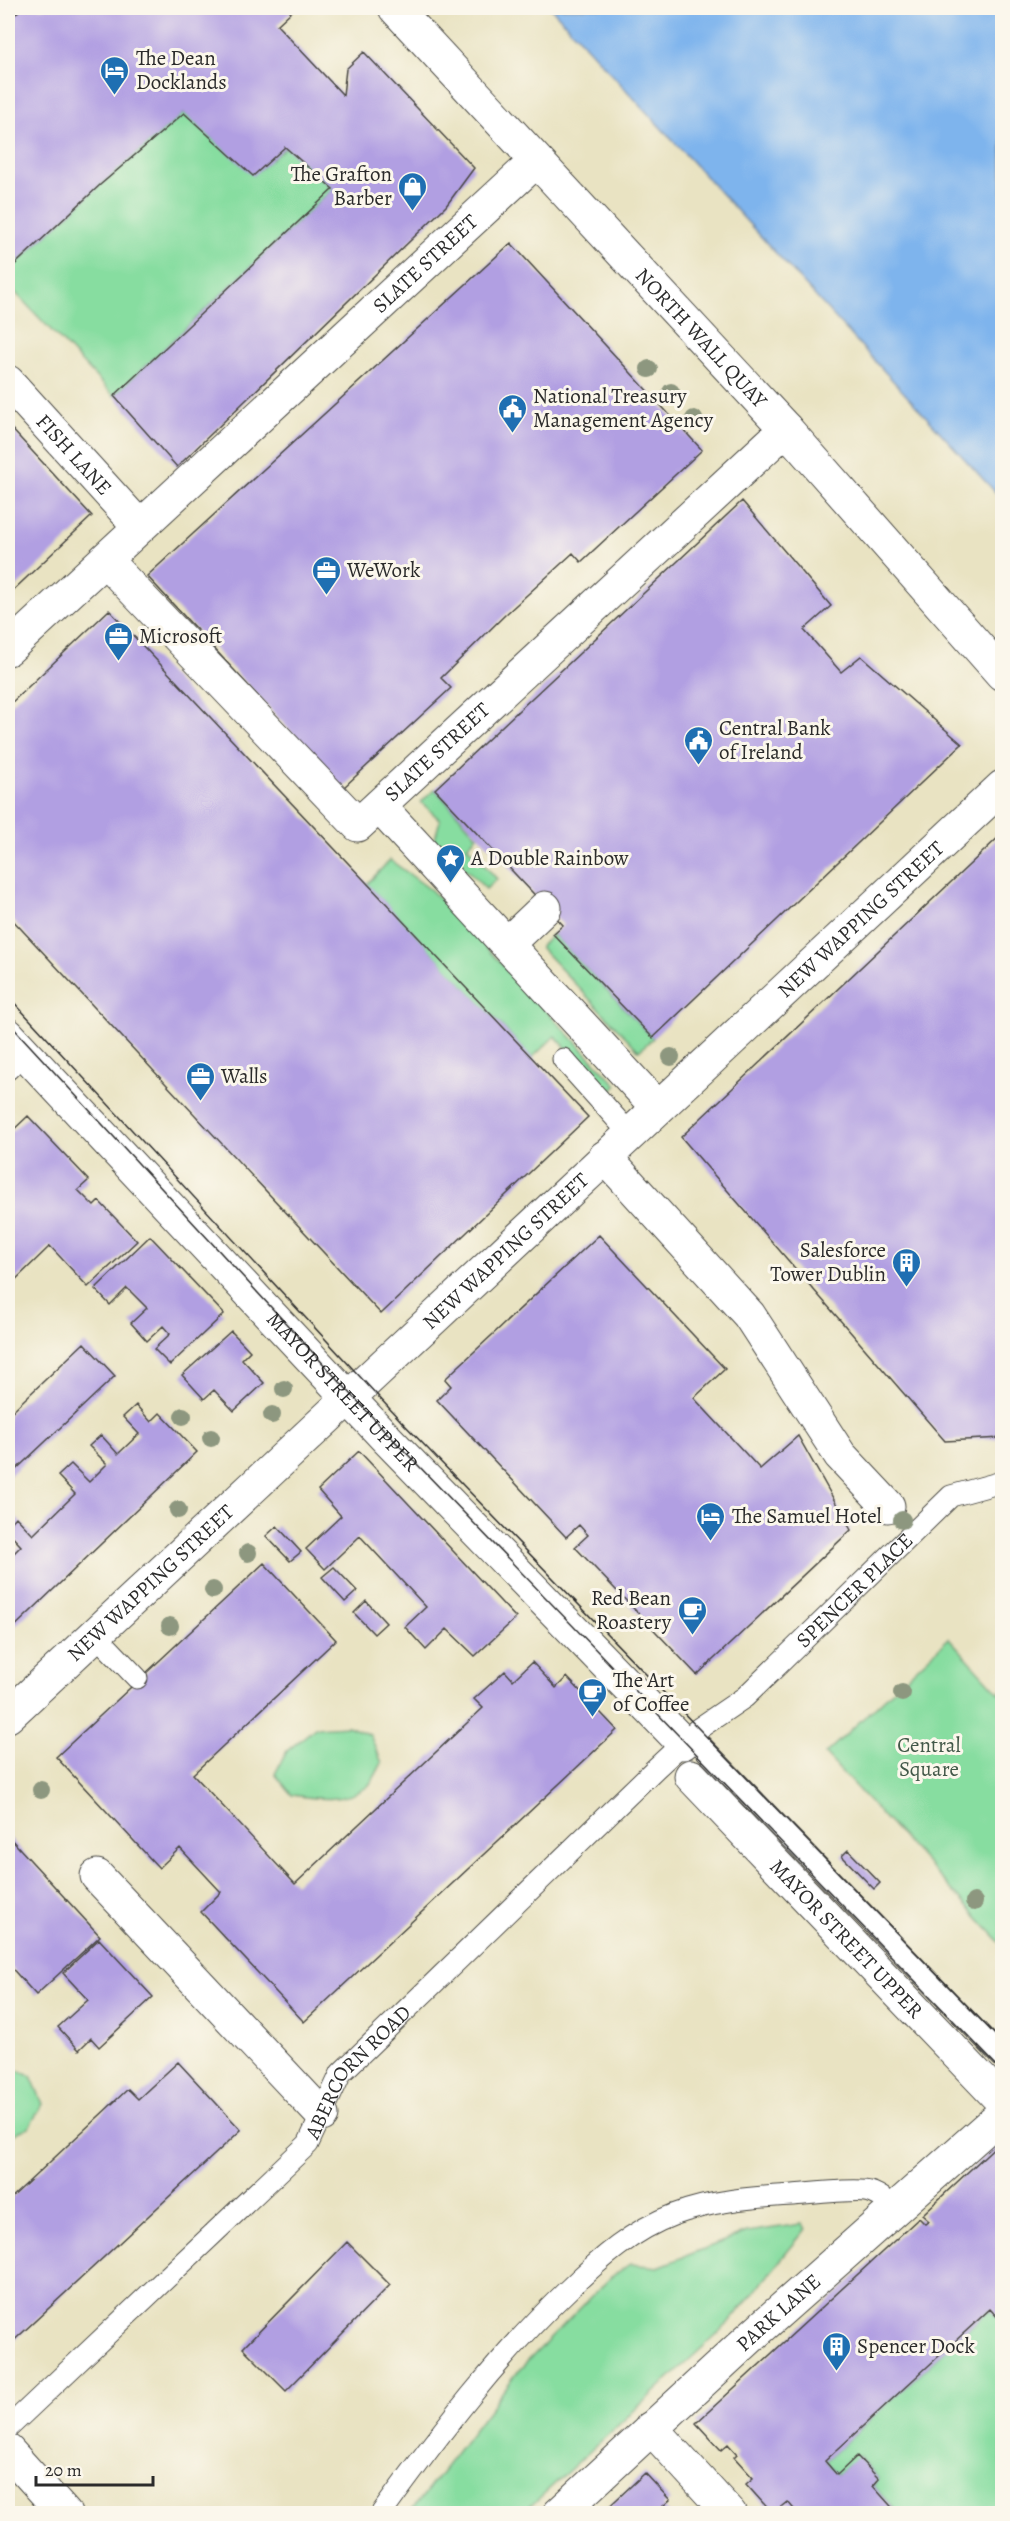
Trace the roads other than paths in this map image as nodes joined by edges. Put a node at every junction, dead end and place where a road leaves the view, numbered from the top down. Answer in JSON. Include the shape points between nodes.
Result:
{"nodes":[{"id":1,"x":394,"y":8,"type":"edge"},
{"id":2,"x":536,"y":161,"type":"junction"},
{"id":3,"x":8,"y":382,"type":"edge"},
{"id":4,"x":786,"y":429,"type":"junction"},
{"id":5,"x":139,"y":526,"type":"junction"},
{"id":6,"x":105,"y":560,"type":"junction"},
{"id":7,"x":8,"y":649,"type":"edge"},
{"id":8,"x":1002,"y":674,"type":"edge"},
{"id":9,"x":1002,"y":787,"type":"edge"},
{"id":10,"x":379,"y":806,"type":"junction"},
{"id":11,"x":545,"y":908,"type":"dead end"},
{"id":12,"x":507,"y":944,"type":"junction"},
{"id":13,"x":13,"y":1052,"type":"edge"},
{"id":14,"x":563,"y":1059,"type":"dead end"},
{"id":15,"x":658,"y":1108,"type":"junction"},
{"id":16,"x":630,"y":1134,"type":"junction"},
{"id":17,"x":605,"y":1157,"type":"junction"},
{"id":18,"x":348,"y":1398,"type":"junction"},
{"id":19,"x":1002,"y":1482,"type":"edge"},
{"id":20,"x":888,"y":1506,"type":"dead end"},
{"id":21,"x":95,"y":1634,"type":"junction"},
{"id":22,"x":137,"y":1678,"type":"dead end"},
{"id":23,"x":8,"y":1716,"type":"edge"},
{"id":24,"x":687,"y":1739,"type":"junction"},
{"id":25,"x":691,"y":1776,"type":"dead end"},
{"id":26,"x":97,"y":1876,"type":"dead end"},
{"id":27,"x":1002,"y":2057,"type":"edge"},
{"id":28,"x":1002,"y":2102,"type":"edge"},
{"id":29,"x":1002,"y":2114,"type":"edge"},
{"id":30,"x":322,"y":2115,"type":"junction"},
{"id":31,"x":897,"y":2208,"type":"junction"},
{"id":32,"x":8,"y":2428,"type":"edge"},
{"id":33,"x":651,"y":2428,"type":"junction"},
{"id":34,"x":8,"y":2451,"type":"edge"},
{"id":35,"x":65,"y":2514,"type":"edge"},
{"id":36,"x":381,"y":2514,"type":"edge"},
{"id":37,"x":559,"y":2514,"type":"edge"},
{"id":38,"x":730,"y":2514,"type":"edge"}],
"edges":[{"from":1,"to":2,"type":"street","name":"NORTH WALL QUAY"},
{"from":2,"to":4,"type":"street","name":"NORTH WALL QUAY"},
{"from":2,"to":5,"type":"street","name":"SLATE STREET"},
{"from":3,"to":5,"type":"street","name":"FISH LANE"},
{"from":4,"to":8,"type":"street","name":"NORTH WALL QUAY"},
{"from":4,"to":10,"type":"street","name":"SLATE STREET"},
{"from":5,"to":6,"type":"street","name":"SLATE STREET"},
{"from":6,"to":7,"type":"street","name":"SLATE STREET"},
{"from":6,"to":10,"type":"street","name":"SLATE STREET","via":[[358,825]]},
{"from":9,"to":15,"type":"street","name":"NEW WAPPING STREET"},
{"from":10,"to":12,"type":"street"},
{"from":11,"to":12,"type":"street"},
{"from":12,"to":15,"type":"street"},
{"from":13,"to":18,"type":"street","name":"MAYOR STREET UPPER"},
{"from":14,"to":16,"type":"lane"},
{"from":15,"to":16,"type":"street","name":"NEW WAPPING STREET"},
{"from":16,"to":17,"type":"street","name":"NEW WAPPING STREET"},
{"from":17,"to":18,"type":"street","name":"NEW WAPPING STREET"},
{"from":17,"to":20,"type":"street","via":[[749,1315],[840,1455]]},
{"from":18,"to":21,"type":"street","name":"NEW WAPPING STREET"},
{"from":18,"to":24,"type":"street","name":"MAYOR STREET UPPER"},
{"from":19,"to":24,"type":"lane","name":"SPENCER PLACE","via":[[951,1496],[745,1697]]},
{"from":21,"to":22,"type":"lane"},
{"from":21,"to":23,"type":"street","name":"NEW WAPPING STREET"},
{"from":24,"to":27,"type":"lane"},
{"from":24,"to":30,"type":"lane","name":"ABERCORN ROAD","via":[[341,2073]]},
{"from":25,"to":28,"type":"street","name":"MAYOR STREET UPPER"},
{"from":26,"to":30,"type":"street"},
{"from":29,"to":31,"type":"street","name":"PARK LANE"},
{"from":30,"to":32,"type":"lane","name":"ABERCORN ROAD","via":[[308,2144]]},
{"from":31,"to":33,"type":"street","name":"PARK LANE"},
{"from":31,"to":36,"type":"lane","via":[[869,2191],[772,2196],[704,2206],[645,2228],[586,2272],[537,2319],[434,2441]]},
{"from":33,"to":37,"type":"street","name":"PARK LANE"},
{"from":33,"to":38,"type":"street"},
{"from":34,"to":35,"type":"street"}]}
